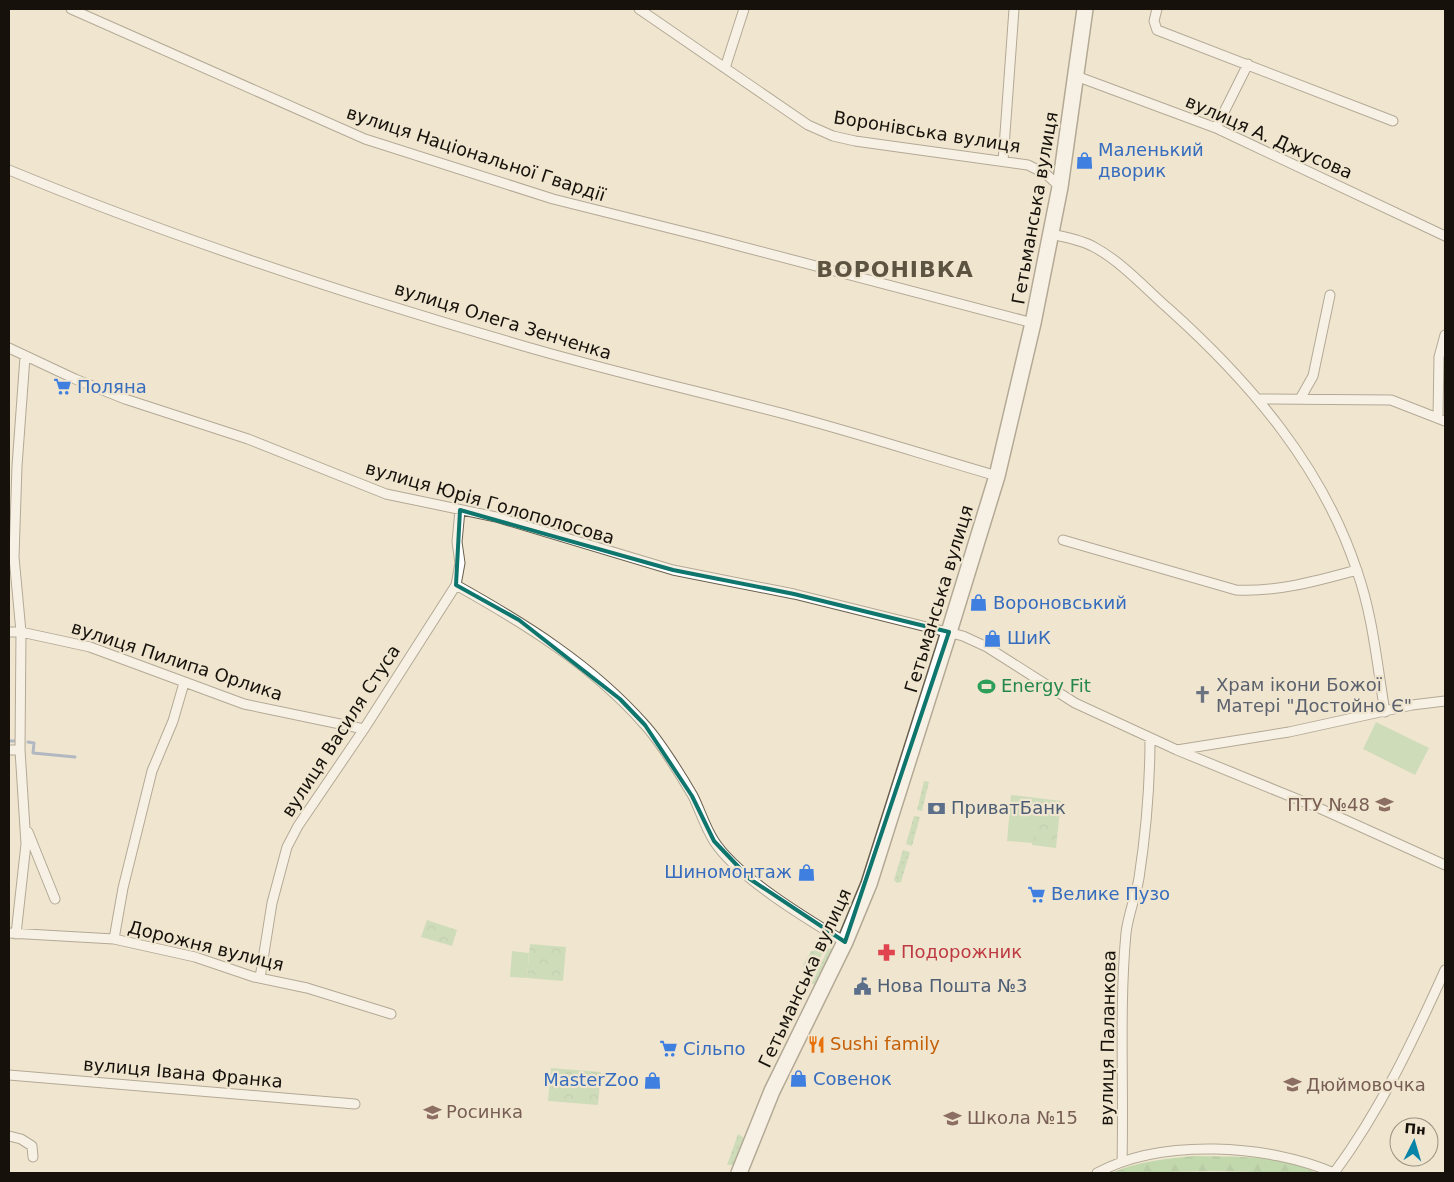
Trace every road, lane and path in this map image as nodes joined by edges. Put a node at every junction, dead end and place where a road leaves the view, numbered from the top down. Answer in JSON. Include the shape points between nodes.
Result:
{"nodes":[{"id":1,"x":70,"y":9,"type":"edge"},
{"id":2,"x":639,"y":9,"type":"edge"},
{"id":3,"x":744,"y":9,"type":"edge"},
{"id":4,"x":1014,"y":9,"type":"edge"},
{"id":5,"x":1085,"y":9,"type":"edge"},
{"id":6,"x":1157,"y":9,"type":"edge"},
{"id":7,"x":1248,"y":64,"type":"junction"},
{"id":8,"x":725,"y":68,"type":"junction"},
{"id":9,"x":1076,"y":76,"type":"junction"},
{"id":10,"x":1393,"y":121,"type":"dead end"},
{"id":11,"x":1216,"y":128,"type":"junction"},
{"id":12,"x":1003,"y":161,"type":"junction"},
{"id":13,"x":9,"y":170,"type":"edge"},
{"id":14,"x":1060,"y":187,"type":"junction"},
{"id":15,"x":1051,"y":234,"type":"junction"},
{"id":16,"x":1445,"y":236,"type":"edge"},
{"id":17,"x":1330,"y":295,"type":"dead end"},
{"id":18,"x":1033,"y":323,"type":"junction"},
{"id":19,"x":1445,"y":335,"type":"edge"},
{"id":20,"x":9,"y":348,"type":"edge"},
{"id":21,"x":24,"y":357,"type":"junction"},
{"id":22,"x":1300,"y":399,"type":"junction"},
{"id":23,"x":1258,"y":400,"type":"junction"},
{"id":24,"x":1442,"y":419,"type":"edge"},
{"id":25,"x":996,"y":476,"type":"junction"},
{"id":26,"x":460,"y":510,"type":"junction"},
{"id":27,"x":1063,"y":540,"type":"dead end"},
{"id":28,"x":1357,"y":570,"type":"junction"},
{"id":29,"x":456,"y":585,"type":"junction"},
{"id":30,"x":9,"y":632,"type":"edge"},
{"id":31,"x":21,"y":632,"type":"junction"},
{"id":32,"x":949,"y":632,"type":"junction"},
{"id":33,"x":184,"y":683,"type":"junction"},
{"id":34,"x":1445,"y":701,"type":"edge"},
{"id":35,"x":1385,"y":712,"type":"junction"},
{"id":36,"x":364,"y":729,"type":"junction"},
{"id":37,"x":1150,"y":738,"type":"junction"},
{"id":38,"x":9,"y":750,"type":"edge"},
{"id":39,"x":20,"y":750,"type":"junction"},
{"id":40,"x":1177,"y":750,"type":"junction"},
{"id":41,"x":24,"y":824,"type":"junction"},
{"id":42,"x":1445,"y":865,"type":"edge"},
{"id":43,"x":55,"y":899,"type":"dead end"},
{"id":44,"x":12,"y":933,"type":"edge"},
{"id":45,"x":114,"y":939,"type":"junction"},
{"id":46,"x":845,"y":942,"type":"junction"},
{"id":47,"x":1445,"y":970,"type":"edge"},
{"id":48,"x":260,"y":978,"type":"junction"},
{"id":49,"x":391,"y":1014,"type":"dead end"},
{"id":50,"x":9,"y":1075,"type":"edge"},
{"id":51,"x":355,"y":1104,"type":"dead end"},
{"id":52,"x":9,"y":1136,"type":"edge"},
{"id":53,"x":33,"y":1157,"type":"dead end"},
{"id":54,"x":1122,"y":1162,"type":"junction"},
{"id":55,"x":738,"y":1173,"type":"edge"},
{"id":56,"x":1097,"y":1173,"type":"edge"},
{"id":57,"x":1334,"y":1173,"type":"edge"}],
"edges":[{"from":1,"to":18,"type":"street","name":"вулиця Національної Гвардії","via":[[364,140],[553,199]]},
{"from":2,"to":8,"type":"street","name":"Воронівська вулиця"},
{"from":3,"to":8,"type":"street"},
{"from":4,"to":12,"type":"street"},
{"from":5,"to":9,"type":"highway","name":"Гетьманська вулиця"},
{"from":6,"to":7,"type":"street","via":[[1154,20],[1157,30]]},
{"from":7,"to":10,"type":"street"},
{"from":7,"to":11,"type":"street"},
{"from":8,"to":12,"type":"street","name":"Воронівська вулиця","via":[[808,125],[833,136]]},
{"from":9,"to":11,"type":"street","name":"вулиця А. Джусова"},
{"from":9,"to":14,"type":"highway","name":"Гетьманська вулиця"},
{"from":11,"to":16,"type":"street","name":"вулиця А. Джусова"},
{"from":12,"to":14,"type":"street","name":"Воронівська вулиця","via":[[1028,165],[1046,174]]},
{"from":13,"to":25,"type":"street","name":"вулиця Олега Зенченка","via":[[80,200],[326,285],[510,342],[674,388],[792,416]]},
{"from":14,"to":15,"type":"highway","name":"Гетьманська вулиця"},
{"from":15,"to":18,"type":"highway","name":"Гетьманська вулиця"},
{"from":15,"to":23,"type":"street","via":[[1093,246],[1111,258],[1211,347]]},
{"from":17,"to":22,"type":"street","via":[[1313,376]]},
{"from":18,"to":25,"type":"highway","name":"Гетьманська вулиця"},
{"from":19,"to":24,"type":"street","via":[[1439,357]]},
{"from":20,"to":21,"type":"street","name":"вулиця Юрія Голополосова"},
{"from":21,"to":26,"type":"street","name":"вулиця Юрія Голополосова","via":[[125,398],[248,439],[386,494]]},
{"from":21,"to":31,"type":"street","via":[[14,557]]},
{"from":22,"to":23,"type":"street"},
{"from":22,"to":24,"type":"street","via":[[1391,400]]},
{"from":23,"to":28,"type":"street","via":[[1301,456],[1332,511]]},
{"from":25,"to":32,"type":"highway","name":"Гетьманська вулиця"},
{"from":26,"to":29,"type":"street","name":"вулиця Василя Стуса","via":[[457,542],[460,563]]},
{"from":26,"to":32,"type":"street","name":"вулиця Юрія Голополосова","via":[[496,517],[673,570],[794,594]]},
{"from":27,"to":28,"type":"street","via":[[1236,590],[1280,588]]},
{"from":28,"to":35,"type":"street","via":[[1369,614]]},
{"from":29,"to":36,"type":"street","name":"вулиця Василя Стуса"},
{"from":29,"to":46,"type":"street","via":[[519,620],[587,670],[620,699],[656,741],[692,796],[714,841],[750,879]]},
{"from":30,"to":31,"type":"street","name":"вулиця Пилипа Орлика"},
{"from":31,"to":33,"type":"street","name":"вулиця Пилипа Орлика","via":[[90,647]]},
{"from":31,"to":39,"type":"street"},
{"from":32,"to":37,"type":"street","name":"вулиця Юрія Голополосова","via":[[987,647],[1074,703]]},
{"from":32,"to":46,"type":"highway","name":"Гетьманська вулиця","via":[[869,884]]},
{"from":33,"to":36,"type":"street","name":"вулиця Пилипа Орлика","via":[[244,704]]},
{"from":33,"to":45,"type":"street","via":[[173,721],[152,771],[122,888]]},
{"from":34,"to":35,"type":"street"},
{"from":35,"to":40,"type":"street"},
{"from":36,"to":48,"type":"street","name":"вулиця Василя Стуса","via":[[287,847],[272,903]]},
{"from":37,"to":40,"type":"street","name":"вулиця Юрія Голополосова"},
{"from":37,"to":54,"type":"street","name":"вулиця Паланкова","via":[[1144,841],[1127,931],[1122,997]]},
{"from":38,"to":39,"type":"street"},
{"from":39,"to":41,"type":"street"},
{"from":40,"to":42,"type":"street","name":"вулиця Юрія Голополосова"},
{"from":41,"to":43,"type":"street"},
{"from":41,"to":44,"type":"street","via":[[26,844]]},
{"from":44,"to":45,"type":"street","name":"Дорожня вулиця"},
{"from":45,"to":48,"type":"street","name":"Дорожня вулиця","via":[[195,957]]},
{"from":46,"to":55,"type":"highway","name":"Гетьманська вулиця","via":[[772,1091]]},
{"from":47,"to":57,"type":"street","via":[[1400,1066],[1367,1126]]},
{"from":48,"to":49,"type":"street","name":"Дорожня вулиця","via":[[307,988]]},
{"from":50,"to":51,"type":"street","name":"вулиця Івана Франка"},
{"from":52,"to":53,"type":"street","via":[[32,1146]]},
{"from":54,"to":56,"type":"street"},
{"from":54,"to":57,"type":"street","via":[[1192,1150],[1244,1151],[1297,1160]]}]}
